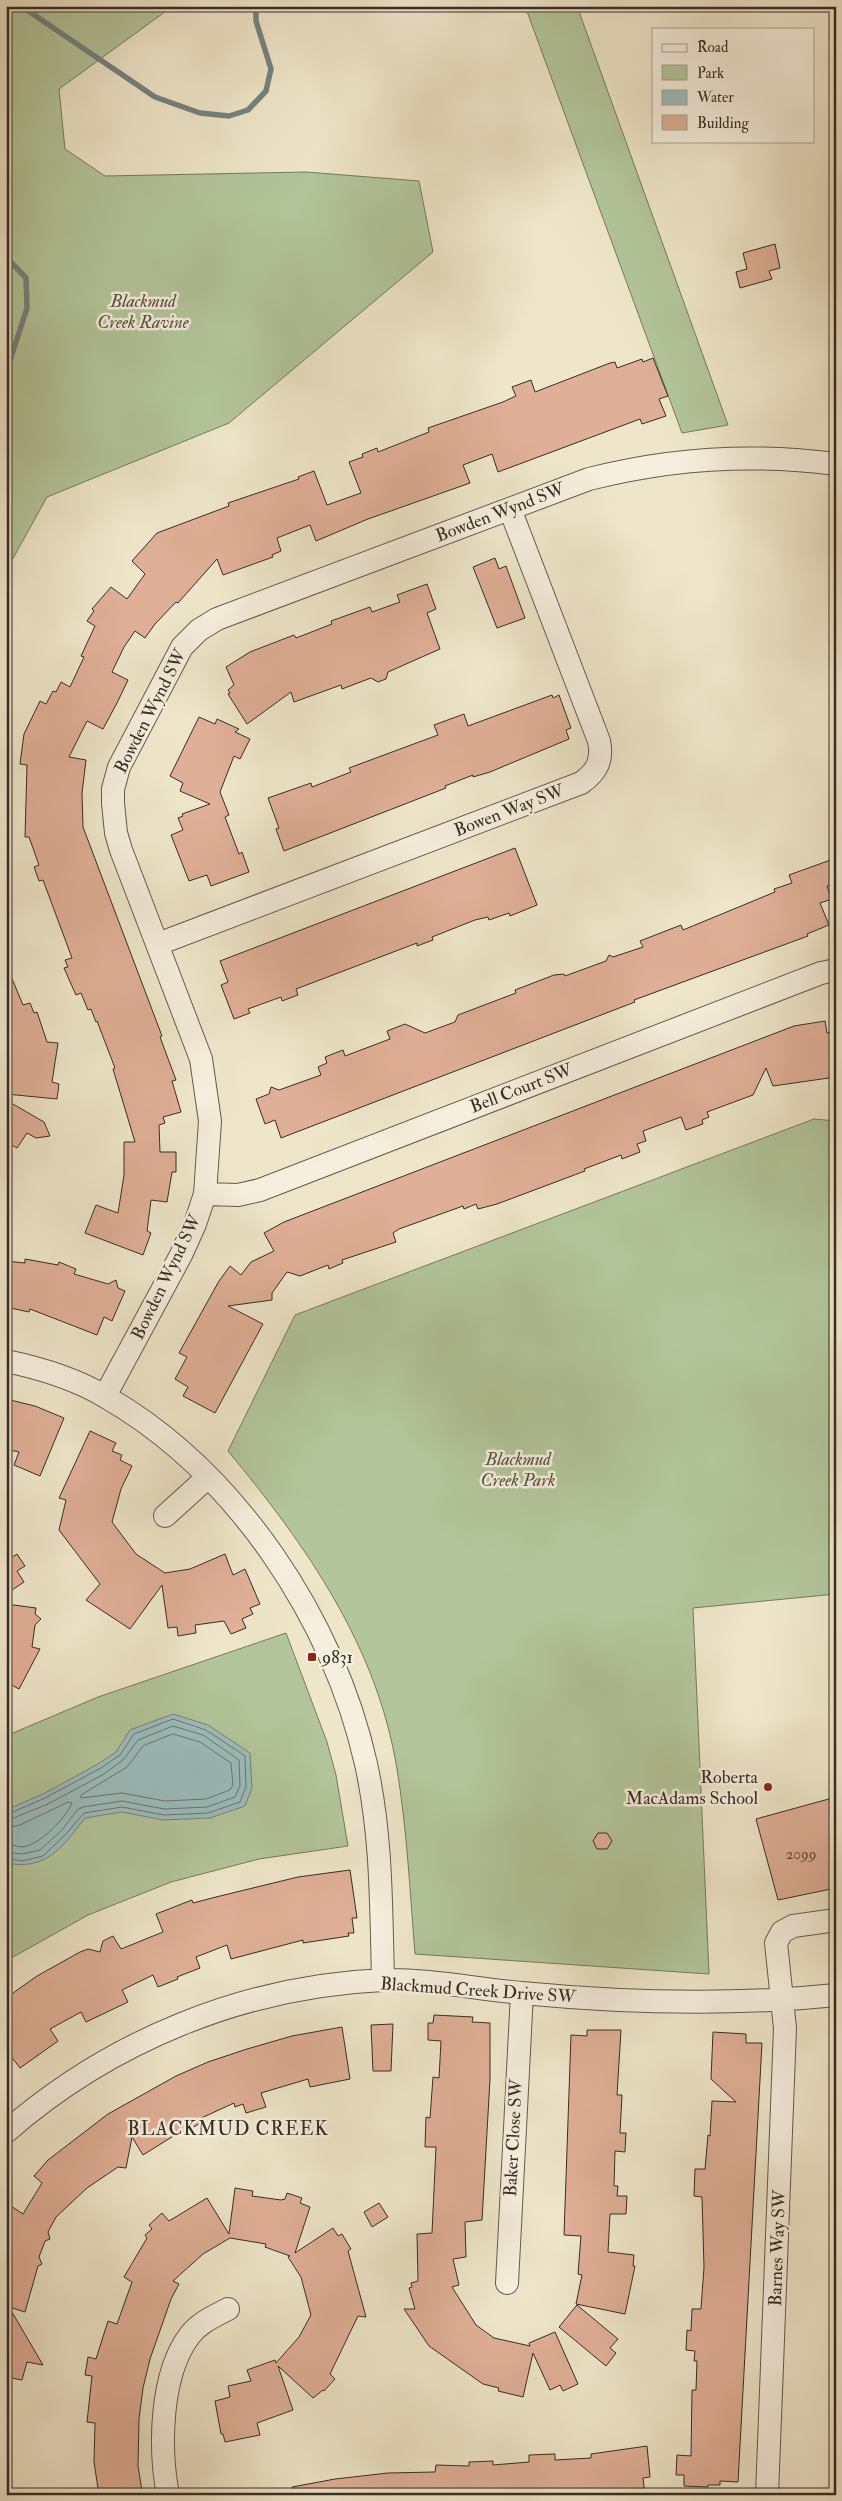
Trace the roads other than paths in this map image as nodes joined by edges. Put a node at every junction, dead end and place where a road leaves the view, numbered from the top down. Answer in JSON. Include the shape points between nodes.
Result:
{"nodes":[{"id":1,"x":836,"y":464,"type":"edge"},
{"id":2,"x":510,"y":509,"type":"junction"},
{"id":3,"x":158,"y":944,"type":"junction"},
{"id":4,"x":836,"y":970,"type":"edge"},
{"id":5,"x":205,"y":1194,"type":"junction"},
{"id":6,"x":6,"y":1361,"type":"edge"},
{"id":7,"x":105,"y":1396,"type":"junction"},
{"id":8,"x":208,"y":1477,"type":"junction"},
{"id":9,"x":165,"y":1516,"type":"dead end"},
{"id":10,"x":836,"y":1920,"type":"edge"},
{"id":11,"x":383,"y":1980,"type":"junction"},
{"id":12,"x":522,"y":1993,"type":"junction"},
{"id":13,"x":836,"y":1995,"type":"edge"},
{"id":14,"x":782,"y":2001,"type":"junction"},
{"id":15,"x":6,"y":2132,"type":"edge"},
{"id":16,"x":506,"y":2283,"type":"dead end"},
{"id":17,"x":228,"y":2308,"type":"dead end"},
{"id":18,"x":168,"y":2495,"type":"edge"},
{"id":19,"x":767,"y":2495,"type":"edge"}],
"edges":[{"from":1,"to":2,"type":"street","name":"Bowden Wynd SW","via":[[767,457],[673,462],[589,479]]},
{"from":2,"to":3,"type":"street","name":"Bowden Wynd SW","via":[[217,619],[199,630],[182,647],[119,766],[113,789],[114,817],[121,850]]},
{"from":2,"to":3,"type":"street","name":"Bowen Way SW","via":[[599,741],[601,758],[593,773],[581,783]]},
{"from":3,"to":5,"type":"street","name":"Bowden Wynd SW","via":[[205,1075],[210,1120]]},
{"from":4,"to":5,"type":"street","name":"Bell Court SW","via":[[821,973],[254,1192]]},
{"from":5,"to":7,"type":"street","name":"Bowden Wynd SW","via":[[181,1255]]},
{"from":6,"to":7,"type":"street","via":[[57,1376]]},
{"from":7,"to":8,"type":"street","via":[[170,1441]]},
{"from":8,"to":9,"type":"street"},
{"from":8,"to":11,"type":"street","via":[[289,1578],[321,1637],[355,1721],[375,1816],[380,1864]]},
{"from":10,"to":14,"type":"street","name":"Barnes Way SW","via":[[793,1926],[782,1932],[776,1943]]},
{"from":11,"to":12,"type":"street","name":"Blackmud Creek Drive SW"},
{"from":11,"to":15,"type":"street","name":"Blackmud Creek Drive SW","via":[[265,1997],[196,2018],[126,2049],[90,2070]]},
{"from":12,"to":14,"type":"street","name":"Blackmud Creek Drive SW","via":[[646,2002]]},
{"from":12,"to":16,"type":"street","name":"Baker Close SW"},
{"from":13,"to":14,"type":"street","name":"Blackmud Creek Drive SW"},
{"from":14,"to":19,"type":"street","name":"Barnes Way SW","via":[[785,2028]]},
{"from":17,"to":18,"type":"street","via":[[190,2335],[175,2366],[162,2440]]}]}
